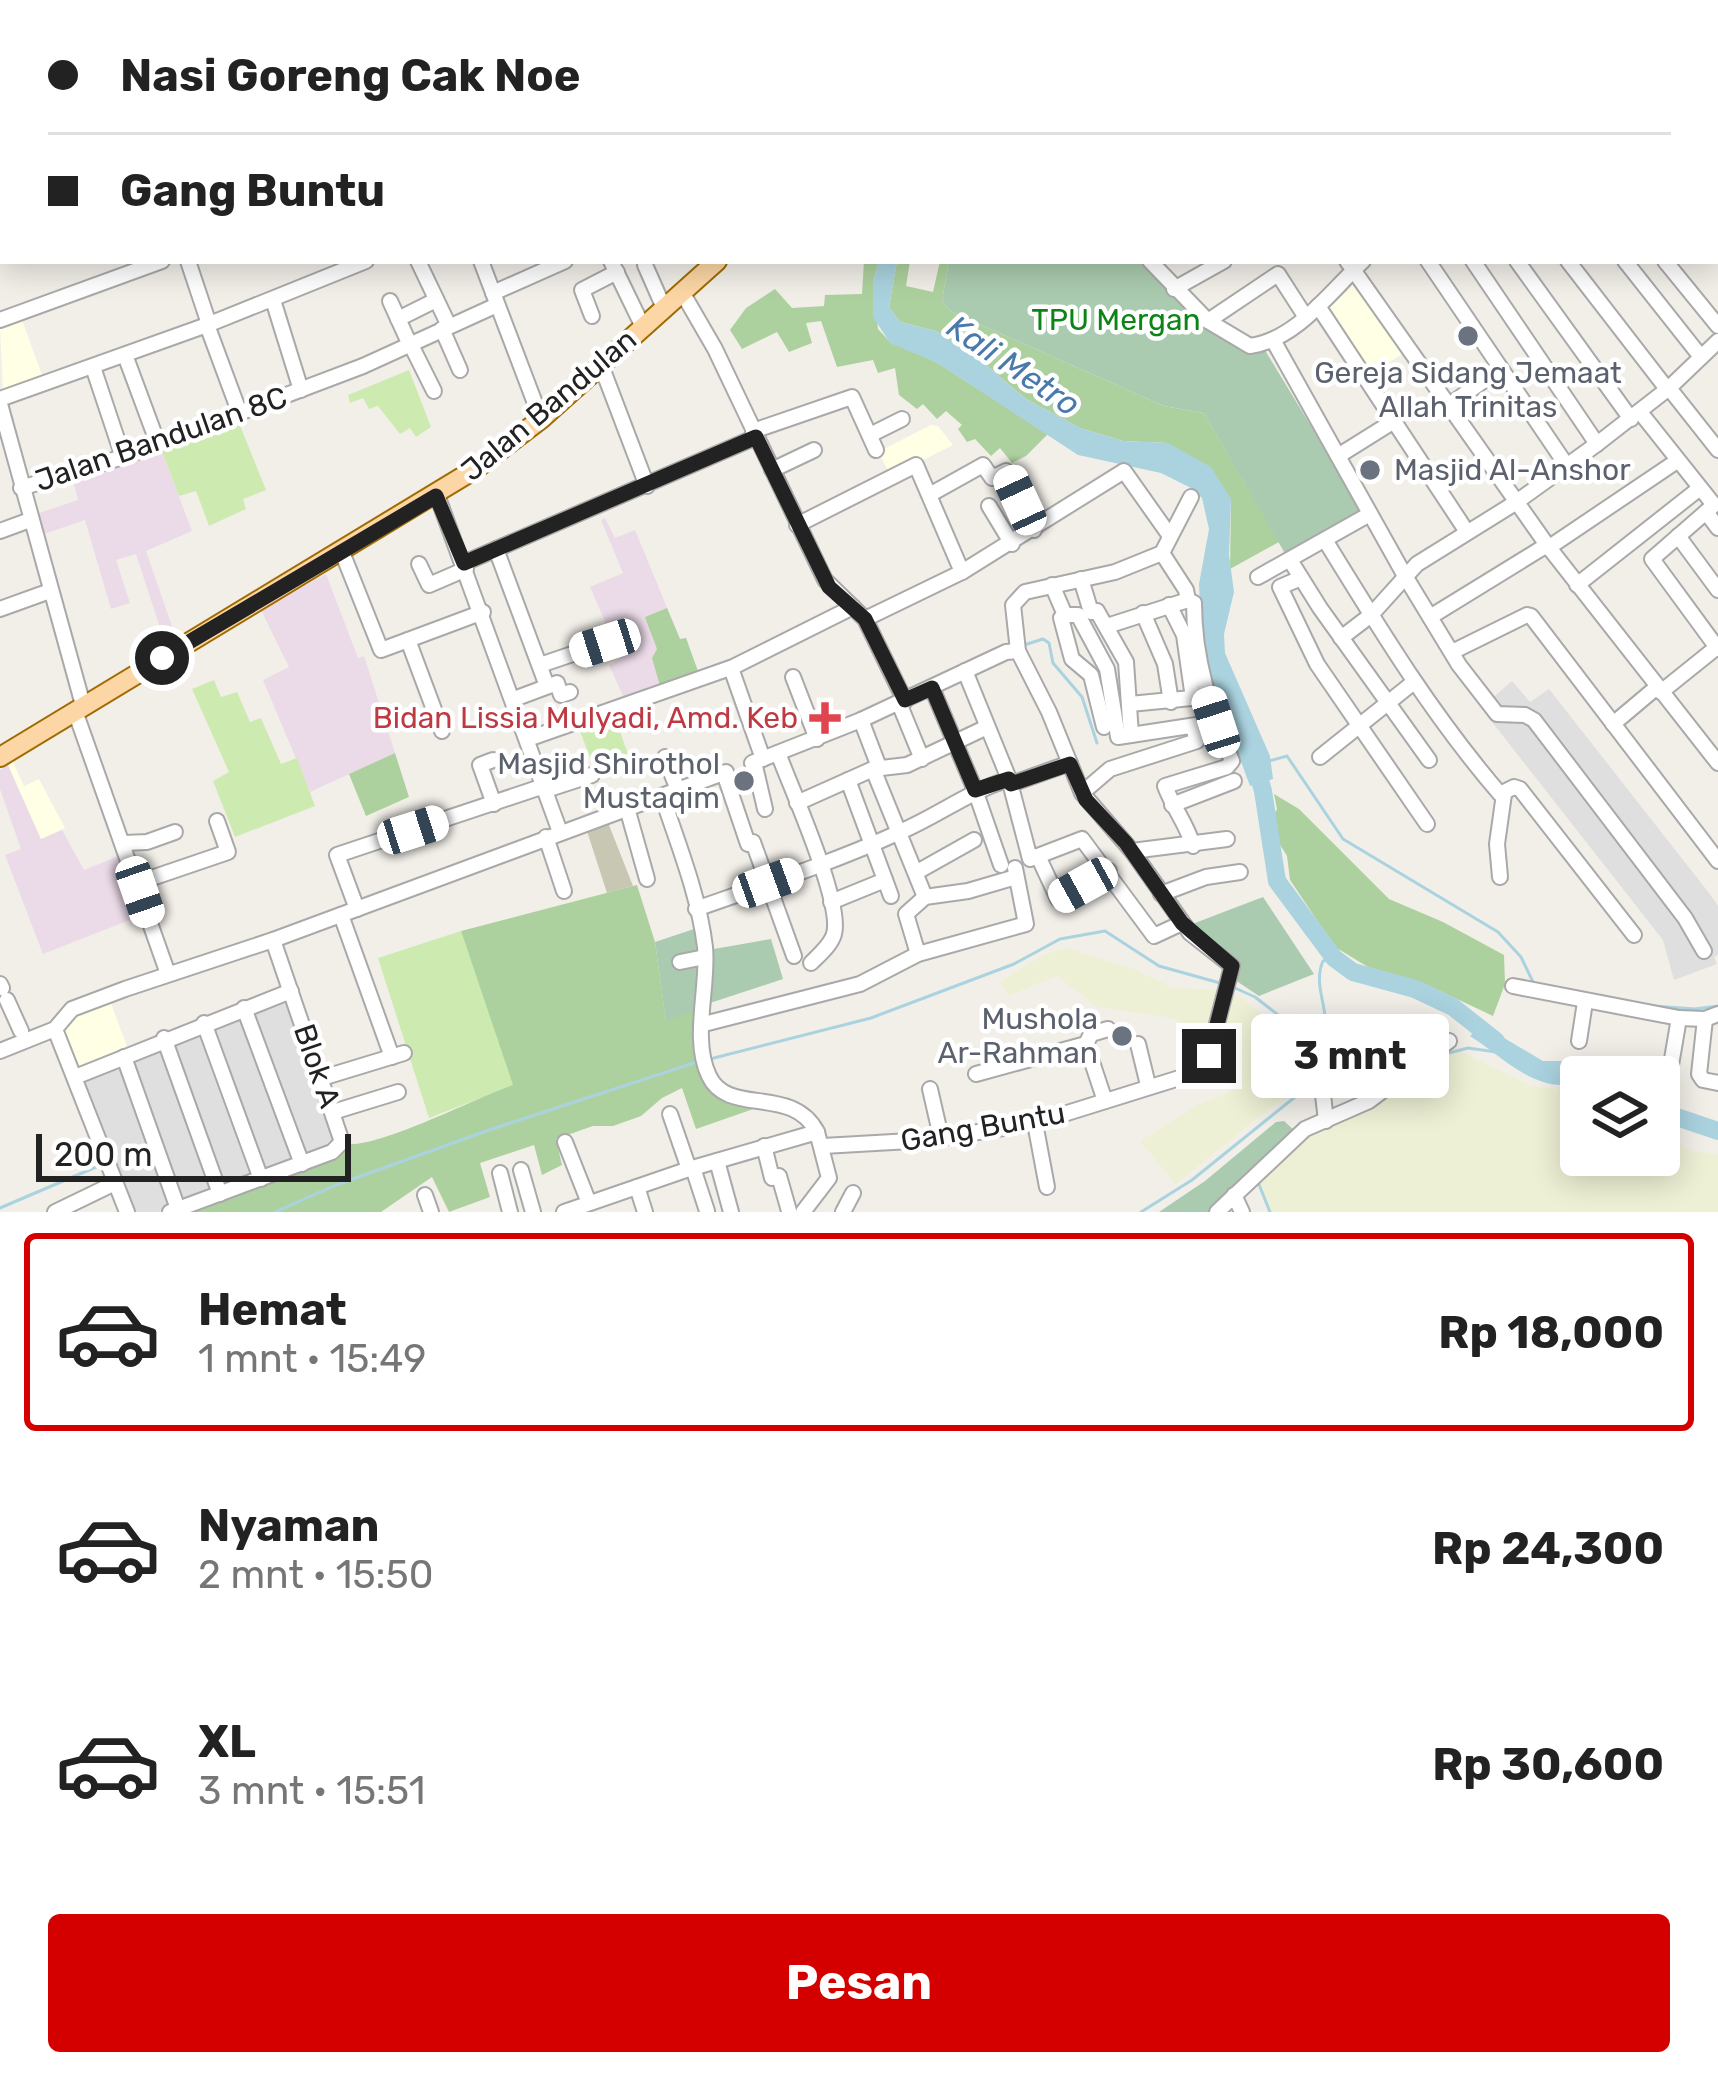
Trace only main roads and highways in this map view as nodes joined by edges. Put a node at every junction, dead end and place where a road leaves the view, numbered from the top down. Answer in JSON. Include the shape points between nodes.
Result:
{"nodes":[{"id":1,"x":714,"y":264,"type":"edge"},
{"id":2,"x":0,"y":757,"type":"edge"}],
"edges":[{"from":1,"to":2,"type":"main road","name":"Jalan Bandulan","via":[[541,419],[436,496]]}]}
